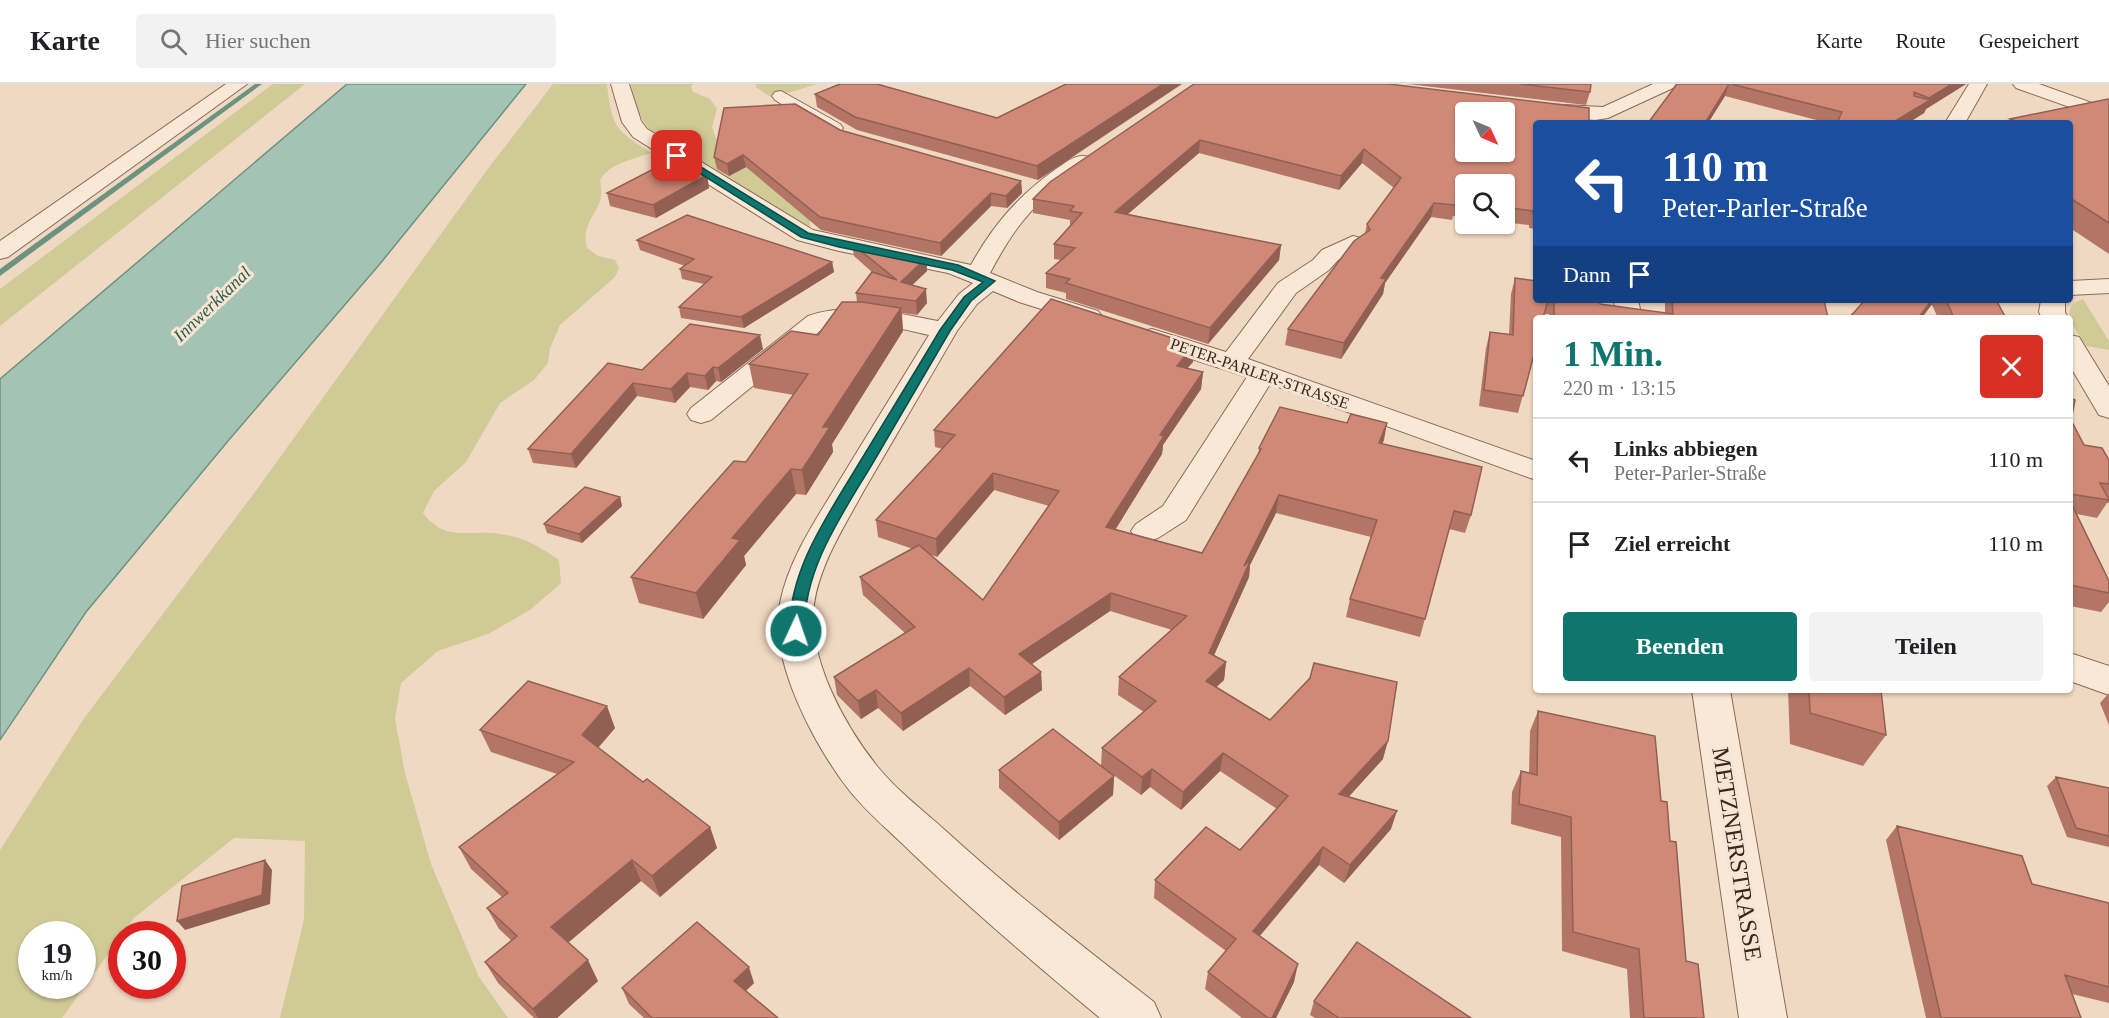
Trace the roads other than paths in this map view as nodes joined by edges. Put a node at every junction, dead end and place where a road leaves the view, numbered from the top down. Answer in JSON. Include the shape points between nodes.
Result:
{"nodes":[{"id":1,"x":238,"y":84,"type":"edge"},
{"id":2,"x":620,"y":84,"type":"edge"},
{"id":3,"x":1667,"y":84,"type":"edge"},
{"id":4,"x":1978,"y":84,"type":"edge"},
{"id":5,"x":2022,"y":84,"type":"edge"},
{"id":6,"x":781,"y":96,"type":"dead end"},
{"id":7,"x":1523,"y":107,"type":"edge"},
{"id":8,"x":2109,"y":115,"type":"edge"},
{"id":9,"x":1598,"y":119,"type":"edge"},
{"id":10,"x":1957,"y":120,"type":"edge"},
{"id":11,"x":849,"y":136,"type":"edge"},
{"id":12,"x":1098,"y":150,"type":"edge"},
{"id":13,"x":1018,"y":183,"type":"edge"},
{"id":14,"x":1041,"y":189,"type":"junction"},
{"id":15,"x":1353,"y":243,"type":"edge"},
{"id":16,"x":0,"y":252,"type":"edge"},
{"id":17,"x":983,"y":278,"type":"junction"},
{"id":18,"x":2109,"y":286,"type":"edge"},
{"id":19,"x":2073,"y":288,"type":"edge"},
{"id":20,"x":945,"y":330,"type":"junction"},
{"id":21,"x":2073,"y":348,"type":"edge"},
{"id":22,"x":1232,"y":362,"type":"junction"},
{"id":23,"x":1264,"y":373,"type":"junction"},
{"id":24,"x":2109,"y":410,"type":"edge"},
{"id":25,"x":701,"y":414,"type":"dead end"},
{"id":26,"x":1533,"y":470,"type":"edge"},
{"id":27,"x":1147,"y":531,"type":"dead end"},
{"id":28,"x":2073,"y":667,"type":"edge"},
{"id":29,"x":2109,"y":681,"type":"edge"},
{"id":30,"x":1711,"y":693,"type":"edge"},
{"id":31,"x":1137,"y":1018,"type":"edge"},
{"id":32,"x":1763,"y":1018,"type":"edge"}],
"edges":[{"from":1,"to":16,"type":"street"},
{"from":2,"to":17,"type":"street","name":"PETER-PARLER-STRASSE","via":[[632,122],[640,133],[798,232],[818,240],[955,267]]},
{"from":3,"to":9,"type":"street"},
{"from":4,"to":10,"type":"street"},
{"from":5,"to":8,"type":"street"},
{"from":6,"to":11,"type":"street"},
{"from":7,"to":9,"type":"street"},
{"from":12,"to":14,"type":"street"},
{"from":13,"to":14,"type":"street"},
{"from":14,"to":17,"type":"street","via":[[1007,224]]},
{"from":15,"to":22,"type":"street","via":[[1330,255],[1287,288]]},
{"from":17,"to":20,"type":"street"},
{"from":17,"to":22,"type":"street","name":"PETER-PARLER-STRASSE","via":[[1028,297]]},
{"from":18,"to":19,"type":"street"},
{"from":20,"to":25,"type":"street","via":[[854,314],[829,315]]},
{"from":20,"to":31,"type":"street","via":[[817,545],[796,607],[801,657],[846,754],[864,779],[973,884]]},
{"from":21,"to":24,"type":"street"},
{"from":22,"to":23,"type":"street","name":"PETER-PARLER-STRASSE"},
{"from":23,"to":26,"type":"street","name":"PETER-PARLER-STRASSE"},
{"from":23,"to":27,"type":"street","via":[[1175,513]]},
{"from":28,"to":29,"type":"street"},
{"from":30,"to":32,"type":"street","name":"METZNERSTRASSE"}]}
